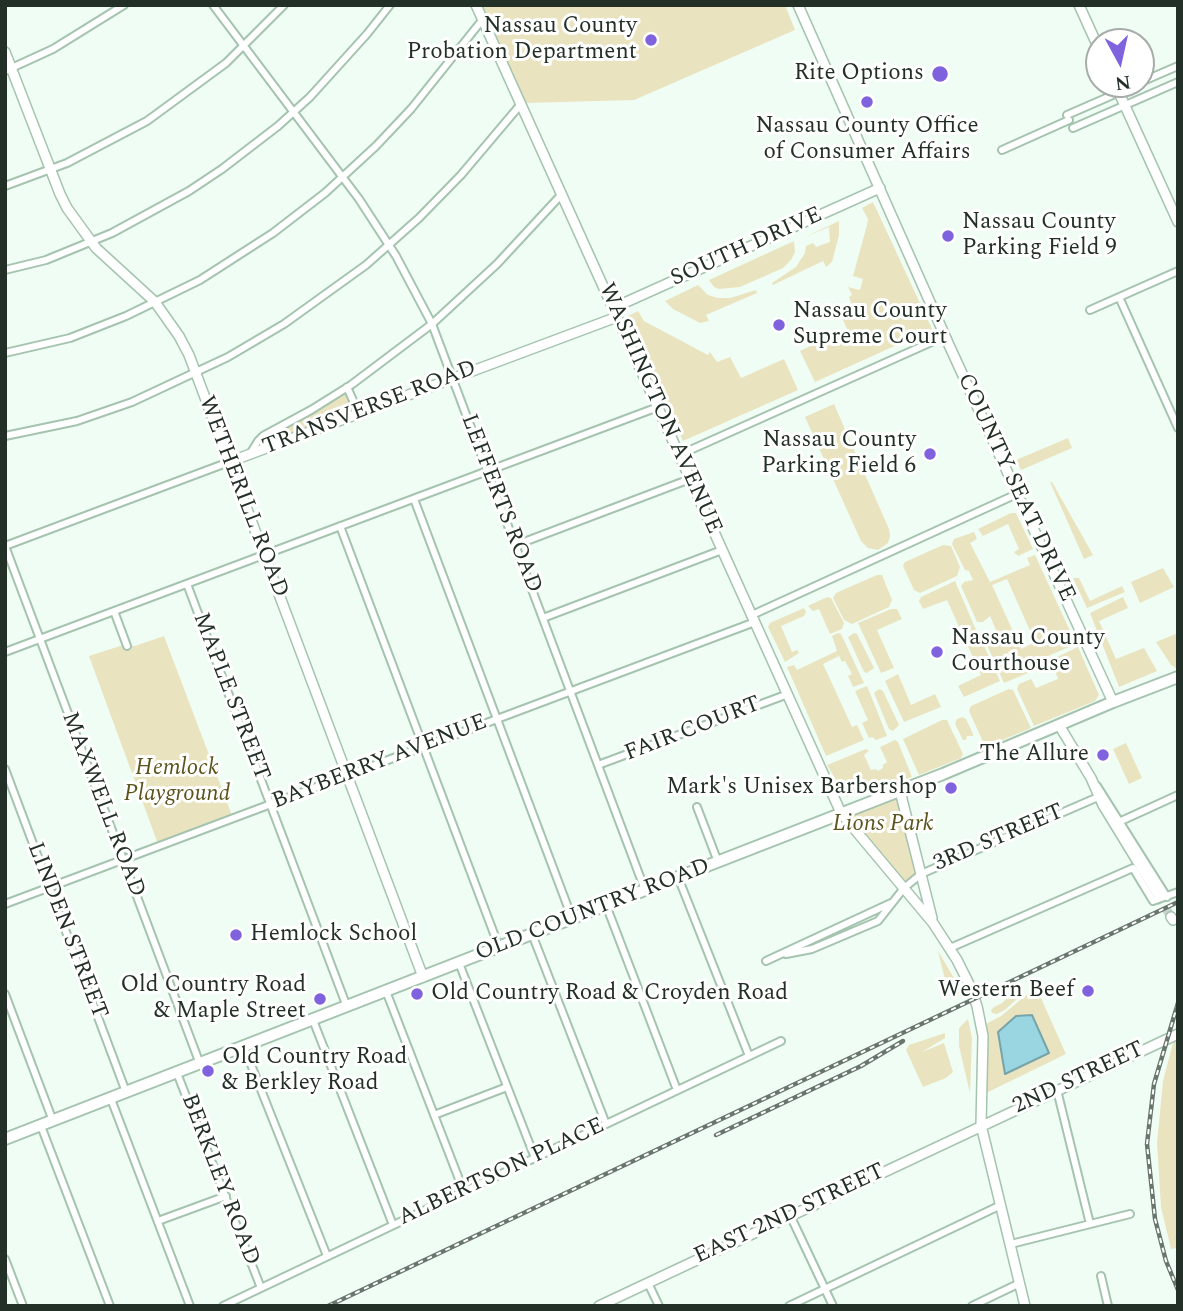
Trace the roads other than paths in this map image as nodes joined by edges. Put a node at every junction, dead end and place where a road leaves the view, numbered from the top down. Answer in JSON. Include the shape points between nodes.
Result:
{"nodes":[{"id":1,"x":124,"y":5,"type":"edge"},
{"id":2,"x":213,"y":5,"type":"edge"},
{"id":3,"x":284,"y":5,"type":"edge"},
{"id":4,"x":390,"y":5,"type":"edge"},
{"id":5,"x":476,"y":5,"type":"edge"},
{"id":6,"x":798,"y":5,"type":"edge"},
{"id":7,"x":1079,"y":5,"type":"edge"},
{"id":8,"x":482,"y":19,"type":"junction"},
{"id":9,"x":1089,"y":28,"type":"edge"},
{"id":10,"x":244,"y":46,"type":"junction"},
{"id":11,"x":5,"y":52,"type":"edge"},
{"id":12,"x":1178,"y":66,"type":"edge"},
{"id":13,"x":8,"y":70,"type":"edge"},
{"id":14,"x":1155,"y":76,"type":"edge"},
{"id":15,"x":1178,"y":82,"type":"edge"},
{"id":16,"x":1100,"y":98,"type":"edge"},
{"id":17,"x":1121,"y":98,"type":"edge"},
{"id":18,"x":521,"y":104,"type":"junction"},
{"id":19,"x":1125,"y":106,"type":"junction"},
{"id":20,"x":293,"y":112,"type":"junction"},
{"id":21,"x":1073,"y":128,"type":"dead end"},
{"id":22,"x":1002,"y":150,"type":"dead end"},
{"id":23,"x":51,"y":170,"type":"junction"},
{"id":24,"x":343,"y":177,"type":"junction"},
{"id":25,"x":5,"y":186,"type":"edge"},
{"id":26,"x":880,"y":188,"type":"junction"},
{"id":27,"x":562,"y":194,"type":"junction"},
{"id":28,"x":1178,"y":222,"type":"edge"},
{"id":29,"x":92,"y":241,"type":"junction"},
{"id":30,"x":389,"y":245,"type":"junction"},
{"id":31,"x":5,"y":270,"type":"edge"},
{"id":32,"x":1178,"y":271,"type":"edge"},
{"id":33,"x":1119,"y":297,"type":"junction"},
{"id":34,"x":155,"y":302,"type":"junction"},
{"id":35,"x":1090,"y":310,"type":"dead end"},
{"id":36,"x":615,"y":313,"type":"junction"},
{"id":37,"x":432,"y":324,"type":"junction"},
{"id":38,"x":945,"y":336,"type":"junction"},
{"id":39,"x":5,"y":353,"type":"edge"},
{"id":40,"x":195,"y":373,"type":"junction"},
{"id":41,"x":453,"y":378,"type":"junction"},
{"id":42,"x":347,"y":387,"type":"junction"},
{"id":43,"x":658,"y":407,"type":"junction"},
{"id":44,"x":359,"y":414,"type":"junction"},
{"id":45,"x":1178,"y":428,"type":"edge"},
{"id":46,"x":5,"y":436,"type":"edge"},
{"id":47,"x":250,"y":454,"type":"junction"},
{"id":48,"x":680,"y":455,"type":"junction"},
{"id":49,"x":229,"y":462,"type":"junction"},
{"id":50,"x":488,"y":471,"type":"junction"},
{"id":51,"x":690,"y":479,"type":"junction"},
{"id":52,"x":1019,"y":493,"type":"junction"},
{"id":53,"x":414,"y":499,"type":"junction"},
{"id":54,"x":340,"y":526,"type":"junction"},
{"id":55,"x":516,"y":545,"type":"junction"},
{"id":56,"x":5,"y":546,"type":"edge"},
{"id":57,"x":722,"y":550,"type":"junction"},
{"id":58,"x":264,"y":555,"type":"junction"},
{"id":59,"x":187,"y":584,"type":"junction"},
{"id":60,"x":114,"y":611,"type":"junction"},
{"id":61,"x":543,"y":618,"type":"junction"},
{"id":62,"x":753,"y":619,"type":"junction"},
{"id":63,"x":40,"y":639,"type":"junction"},
{"id":64,"x":127,"y":646,"type":"dead end"},
{"id":65,"x":5,"y":652,"type":"edge"},
{"id":66,"x":1178,"y":677,"type":"edge"},
{"id":67,"x":571,"y":692,"type":"junction"},
{"id":68,"x":788,"y":694,"type":"junction"},
{"id":69,"x":1113,"y":702,"type":"junction"},
{"id":70,"x":497,"y":719,"type":"junction"},
{"id":71,"x":1059,"y":725,"type":"junction"},
{"id":72,"x":423,"y":747,"type":"junction"},
{"id":73,"x":598,"y":765,"type":"junction"},
{"id":74,"x":5,"y":769,"type":"edge"},
{"id":75,"x":347,"y":776,"type":"junction"},
{"id":76,"x":1090,"y":778,"type":"junction"},
{"id":77,"x":900,"y":791,"type":"junction"},
{"id":78,"x":1178,"y":794,"type":"edge"},
{"id":79,"x":1098,"y":797,"type":"junction"},
{"id":80,"x":270,"y":804,"type":"junction"},
{"id":81,"x":697,"y":807,"type":"dead end"},
{"id":82,"x":841,"y":813,"type":"junction"},
{"id":83,"x":1121,"y":821,"type":"junction"},
{"id":84,"x":123,"y":860,"type":"junction"},
{"id":85,"x":718,"y":862,"type":"junction"},
{"id":86,"x":921,"y":873,"type":"junction"},
{"id":87,"x":678,"y":877,"type":"junction"},
{"id":88,"x":49,"y":887,"type":"junction"},
{"id":89,"x":904,"y":888,"type":"junction"},
{"id":90,"x":645,"y":890,"type":"junction"},
{"id":91,"x":1178,"y":892,"type":"edge"},
{"id":92,"x":1163,"y":896,"type":"junction"},
{"id":93,"x":5,"y":904,"type":"edge"},
{"id":94,"x":606,"y":905,"type":"junction"},
{"id":95,"x":572,"y":919,"type":"junction"},
{"id":96,"x":933,"y":923,"type":"junction"},
{"id":97,"x":532,"y":934,"type":"junction"},
{"id":98,"x":499,"y":947,"type":"junction"},
{"id":99,"x":950,"y":948,"type":"junction"},
{"id":100,"x":766,"y":961,"type":"dead end"},
{"id":101,"x":459,"y":962,"type":"junction"},
{"id":102,"x":423,"y":977,"type":"junction"},
{"id":103,"x":386,"y":991,"type":"junction"},
{"id":104,"x":5,"y":993,"type":"edge"},
{"id":105,"x":347,"y":1006,"type":"junction"},
{"id":106,"x":313,"y":1020,"type":"junction"},
{"id":107,"x":1178,"y":1034,"type":"edge"},
{"id":108,"x":781,"y":1041,"type":"dead end"},
{"id":109,"x":244,"y":1047,"type":"junction"},
{"id":110,"x":749,"y":1056,"type":"junction"},
{"id":111,"x":200,"y":1064,"type":"junction"},
{"id":112,"x":177,"y":1073,"type":"junction"},
{"id":113,"x":508,"y":1087,"type":"junction"},
{"id":114,"x":677,"y":1090,"type":"junction"},
{"id":115,"x":1057,"y":1090,"type":"junction"},
{"id":116,"x":126,"y":1093,"type":"junction"},
{"id":117,"x":111,"y":1099,"type":"junction"},
{"id":118,"x":434,"y":1115,"type":"junction"},
{"id":119,"x":53,"y":1121,"type":"junction"},
{"id":120,"x":606,"y":1124,"type":"junction"},
{"id":121,"x":981,"y":1125,"type":"junction"},
{"id":122,"x":41,"y":1126,"type":"junction"},
{"id":123,"x":5,"y":1139,"type":"edge"},
{"id":124,"x":535,"y":1157,"type":"junction"},
{"id":125,"x":464,"y":1192,"type":"junction"},
{"id":126,"x":226,"y":1196,"type":"junction"},
{"id":127,"x":1001,"y":1205,"type":"junction"},
{"id":128,"x":1130,"y":1214,"type":"dead end"},
{"id":129,"x":790,"y":1215,"type":"junction"},
{"id":130,"x":158,"y":1222,"type":"junction"},
{"id":131,"x":1090,"y":1224,"type":"junction"},
{"id":132,"x":393,"y":1225,"type":"junction"},
{"id":133,"x":1011,"y":1244,"type":"junction"},
{"id":134,"x":327,"y":1256,"type":"junction"},
{"id":135,"x":5,"y":1259,"type":"edge"},
{"id":136,"x":1101,"y":1276,"type":"dead end"},
{"id":137,"x":648,"y":1283,"type":"junction"},
{"id":138,"x":1020,"y":1283,"type":"junction"},
{"id":139,"x":261,"y":1288,"type":"junction"},
{"id":140,"x":825,"y":1289,"type":"junction"},
{"id":141,"x":23,"y":1306,"type":"edge"},
{"id":142,"x":110,"y":1306,"type":"edge"},
{"id":143,"x":190,"y":1306,"type":"edge"},
{"id":144,"x":223,"y":1306,"type":"edge"},
{"id":145,"x":599,"y":1306,"type":"edge"},
{"id":146,"x":659,"y":1306,"type":"edge"},
{"id":147,"x":789,"y":1306,"type":"edge"},
{"id":148,"x":833,"y":1306,"type":"edge"},
{"id":149,"x":972,"y":1306,"type":"edge"},
{"id":150,"x":1025,"y":1306,"type":"edge"},
{"id":151,"x":1108,"y":1306,"type":"edge"}],
"edges":[{"from":1,"to":13,"type":"street","via":[[53,49]]},
{"from":2,"to":10,"type":"street","name":"LEFFERTS ROAD"},
{"from":3,"to":10,"type":"street"},
{"from":4,"to":20,"type":"street","via":[[335,71]]},
{"from":5,"to":8,"type":"street","name":"WASHINGTON AVENUE"},
{"from":6,"to":26,"type":"street","name":"COUNTY SEAT DRIVE"},
{"from":7,"to":9,"type":"street"},
{"from":8,"to":18,"type":"street","name":"WASHINGTON AVENUE"},
{"from":8,"to":24,"type":"street","via":[[411,109]]},
{"from":10,"to":20,"type":"street","name":"LEFFERTS ROAD"},
{"from":10,"to":23,"type":"street","via":[[146,121]]},
{"from":11,"to":13,"type":"street","name":"WETHERILL ROAD"},
{"from":12,"to":14,"type":"street"},
{"from":13,"to":23,"type":"street","name":"WETHERILL ROAD"},
{"from":15,"to":19,"type":"street"},
{"from":16,"to":22,"type":"street"},
{"from":17,"to":19,"type":"street"},
{"from":18,"to":27,"type":"street","name":"WASHINGTON AVENUE"},
{"from":18,"to":30,"type":"street","via":[[461,175]]},
{"from":19,"to":21,"type":"street"},
{"from":19,"to":28,"type":"street"},
{"from":20,"to":24,"type":"street","name":"LEFFERTS ROAD"},
{"from":20,"to":29,"type":"street","via":[[189,191]]},
{"from":23,"to":25,"type":"street"},
{"from":23,"to":29,"type":"street","name":"WETHERILL ROAD","via":[[67,208]]},
{"from":24,"to":30,"type":"street","name":"LEFFERTS ROAD"},
{"from":24,"to":34,"type":"street","via":[[250,249]]},
{"from":26,"to":36,"type":"street","name":"SOUTH DRIVE"},
{"from":26,"to":38,"type":"street","name":"COUNTY SEAT DRIVE"},
{"from":27,"to":36,"type":"street","name":"WASHINGTON AVENUE"},
{"from":27,"to":37,"type":"street","via":[[497,264]]},
{"from":29,"to":31,"type":"street"},
{"from":29,"to":34,"type":"street","name":"WETHERILL ROAD"},
{"from":30,"to":37,"type":"street","name":"LEFFERTS ROAD"},
{"from":30,"to":40,"type":"street","via":[[284,324]]},
{"from":32,"to":33,"type":"street"},
{"from":33,"to":35,"type":"street"},
{"from":33,"to":45,"type":"street"},
{"from":34,"to":39,"type":"street","via":[[70,338]]},
{"from":34,"to":40,"type":"street","name":"WETHERILL ROAD","via":[[179,336]]},
{"from":36,"to":41,"type":"street","name":"TRANSVERSE ROAD"},
{"from":36,"to":43,"type":"street","name":"WASHINGTON AVENUE"},
{"from":37,"to":41,"type":"street","name":"LEFFERTS ROAD"},
{"from":37,"to":42,"type":"street"},
{"from":38,"to":48,"type":"street"},
{"from":38,"to":52,"type":"street","name":"COUNTY SEAT DRIVE"},
{"from":40,"to":46,"type":"street","via":[[109,411]]},
{"from":40,"to":49,"type":"street","name":"WETHERILL ROAD"},
{"from":41,"to":44,"type":"street","name":"TRANSVERSE ROAD"},
{"from":41,"to":50,"type":"street","name":"LEFFERTS ROAD"},
{"from":42,"to":44,"type":"street"},
{"from":42,"to":47,"type":"street","via":[[263,436]]},
{"from":43,"to":48,"type":"street","name":"WASHINGTON AVENUE"},
{"from":43,"to":50,"type":"street"},
{"from":44,"to":47,"type":"street","name":"TRANSVERSE ROAD"},
{"from":47,"to":49,"type":"street","name":"TRANSVERSE ROAD"},
{"from":48,"to":51,"type":"street","name":"WASHINGTON AVENUE"},
{"from":49,"to":56,"type":"street","name":"TRANSVERSE ROAD"},
{"from":49,"to":58,"type":"street","name":"WETHERILL ROAD"},
{"from":50,"to":53,"type":"street"},
{"from":50,"to":55,"type":"street","name":"LEFFERTS ROAD"},
{"from":51,"to":55,"type":"street"},
{"from":51,"to":57,"type":"street","name":"WASHINGTON AVENUE"},
{"from":52,"to":62,"type":"street","name":"BAYBERRY AVENUE"},
{"from":52,"to":69,"type":"street","name":"COUNTY SEAT DRIVE"},
{"from":53,"to":54,"type":"street"},
{"from":53,"to":70,"type":"street"},
{"from":54,"to":58,"type":"street"},
{"from":54,"to":72,"type":"street"},
{"from":55,"to":61,"type":"street","name":"LEFFERTS ROAD"},
{"from":56,"to":63,"type":"street","name":"MAXWELL ROAD"},
{"from":57,"to":61,"type":"street"},
{"from":57,"to":62,"type":"street","name":"WASHINGTON AVENUE"},
{"from":58,"to":59,"type":"street"},
{"from":58,"to":75,"type":"street","name":"WETHERILL ROAD"},
{"from":59,"to":60,"type":"street"},
{"from":59,"to":80,"type":"street","name":"MAPLE STREET"},
{"from":60,"to":63,"type":"street"},
{"from":60,"to":64,"type":"street"},
{"from":61,"to":67,"type":"street","name":"LEFFERTS ROAD"},
{"from":62,"to":67,"type":"street","name":"BAYBERRY AVENUE"},
{"from":62,"to":68,"type":"street","name":"WASHINGTON AVENUE"},
{"from":63,"to":65,"type":"street"},
{"from":63,"to":84,"type":"street","name":"MAXWELL ROAD"},
{"from":66,"to":69,"type":"main road","name":"OLD COUNTRY ROAD"},
{"from":67,"to":70,"type":"street","name":"BAYBERRY AVENUE"},
{"from":67,"to":73,"type":"street","name":"LEFFERTS ROAD"},
{"from":68,"to":73,"type":"street","name":"FAIR COURT"},
{"from":68,"to":82,"type":"street","name":"WASHINGTON AVENUE"},
{"from":69,"to":71,"type":"main road","name":"OLD COUNTRY ROAD"},
{"from":70,"to":72,"type":"street","name":"BAYBERRY AVENUE"},
{"from":70,"to":95,"type":"street"},
{"from":71,"to":76,"type":"street"},
{"from":71,"to":77,"type":"main road","name":"OLD COUNTRY ROAD"},
{"from":72,"to":75,"type":"street","name":"BAYBERRY AVENUE"},
{"from":72,"to":98,"type":"street"},
{"from":73,"to":90,"type":"street","name":"LEFFERTS ROAD"},
{"from":74,"to":88,"type":"street","name":"LINDEN STREET"},
{"from":75,"to":80,"type":"street","name":"BAYBERRY AVENUE"},
{"from":75,"to":102,"type":"street","name":"WETHERILL ROAD"},
{"from":76,"to":79,"type":"street"},
{"from":76,"to":83,"type":"street"},
{"from":77,"to":82,"type":"main road","name":"OLD COUNTRY ROAD"},
{"from":77,"to":86,"type":"street"},
{"from":78,"to":83,"type":"street"},
{"from":79,"to":86,"type":"street","name":"3RD STREET"},
{"from":79,"to":92,"type":"street"},
{"from":80,"to":84,"type":"street","name":"BAYBERRY AVENUE"},
{"from":80,"to":105,"type":"street","name":"MAPLE STREET"},
{"from":81,"to":85,"type":"street"},
{"from":82,"to":85,"type":"main road","name":"OLD COUNTRY ROAD"},
{"from":82,"to":89,"type":"street","name":"WASHINGTON AVENUE"},
{"from":83,"to":92,"type":"street"},
{"from":84,"to":88,"type":"street","name":"BAYBERRY AVENUE"},
{"from":84,"to":111,"type":"street","name":"MAXWELL ROAD"},
{"from":85,"to":87,"type":"main road","name":"OLD COUNTRY ROAD"},
{"from":86,"to":89,"type":"street","name":"3RD STREET"},
{"from":86,"to":96,"type":"street"},
{"from":87,"to":90,"type":"main road","name":"OLD COUNTRY ROAD"},
{"from":87,"to":110,"type":"street"},
{"from":88,"to":93,"type":"street","name":"BAYBERRY AVENUE"},
{"from":88,"to":116,"type":"street","name":"LINDEN STREET"},
{"from":89,"to":96,"type":"street","name":"WASHINGTON AVENUE"},
{"from":89,"to":100,"type":"street","name":"3RD STREET","via":[[897,899]]},
{"from":90,"to":94,"type":"main road","name":"OLD COUNTRY ROAD"},
{"from":91,"to":92,"type":"street"},
{"from":92,"to":99,"type":"street","via":[[1153,900],[1133,868]]},
{"from":94,"to":95,"type":"main road","name":"OLD COUNTRY ROAD"},
{"from":94,"to":114,"type":"street"},
{"from":95,"to":97,"type":"main road","name":"OLD COUNTRY ROAD"},
{"from":96,"to":99,"type":"street","name":"WASHINGTON AVENUE"},
{"from":97,"to":98,"type":"main road","name":"OLD COUNTRY ROAD"},
{"from":97,"to":120,"type":"street"},
{"from":98,"to":101,"type":"main road","name":"OLD COUNTRY ROAD"},
{"from":99,"to":121,"type":"street","name":"WASHINGTON AVENUE","via":[[972,992],[982,1031]]},
{"from":101,"to":102,"type":"main road","name":"OLD COUNTRY ROAD"},
{"from":101,"to":113,"type":"street"},
{"from":102,"to":103,"type":"main road","name":"OLD COUNTRY ROAD"},
{"from":103,"to":105,"type":"main road","name":"OLD COUNTRY ROAD"},
{"from":103,"to":118,"type":"street"},
{"from":104,"to":119,"type":"street"},
{"from":105,"to":106,"type":"main road","name":"OLD COUNTRY ROAD"},
{"from":106,"to":109,"type":"main road","name":"OLD COUNTRY ROAD"},
{"from":106,"to":132,"type":"street"},
{"from":107,"to":115,"type":"street","name":"2ND STREET"},
{"from":108,"to":110,"type":"street","name":"ALBERTSON PLACE"},
{"from":109,"to":111,"type":"main road","name":"OLD COUNTRY ROAD"},
{"from":109,"to":134,"type":"street"},
{"from":110,"to":114,"type":"street","name":"ALBERTSON PLACE"},
{"from":111,"to":112,"type":"main road","name":"OLD COUNTRY ROAD"},
{"from":112,"to":116,"type":"main road","name":"OLD COUNTRY ROAD"},
{"from":112,"to":126,"type":"street","name":"BERKLEY ROAD"},
{"from":113,"to":118,"type":"street"},
{"from":113,"to":124,"type":"street"},
{"from":114,"to":120,"type":"street","name":"ALBERTSON PLACE"},
{"from":115,"to":121,"type":"street","name":"2ND STREET"},
{"from":115,"to":131,"type":"street"},
{"from":116,"to":117,"type":"main road","name":"OLD COUNTRY ROAD"},
{"from":117,"to":119,"type":"main road","name":"OLD COUNTRY ROAD"},
{"from":117,"to":130,"type":"street"},
{"from":118,"to":125,"type":"street"},
{"from":119,"to":122,"type":"main road","name":"OLD COUNTRY ROAD"},
{"from":120,"to":124,"type":"street","name":"ALBERTSON PLACE"},
{"from":121,"to":127,"type":"street","name":"WASHINGTON AVENUE"},
{"from":121,"to":129,"type":"street","name":"EAST 2ND STREET"},
{"from":122,"to":123,"type":"main road","name":"OLD COUNTRY ROAD"},
{"from":122,"to":142,"type":"street"},
{"from":124,"to":125,"type":"street","name":"ALBERTSON PLACE"},
{"from":125,"to":132,"type":"street","name":"ALBERTSON PLACE"},
{"from":126,"to":130,"type":"street"},
{"from":126,"to":139,"type":"street","name":"BERKLEY ROAD"},
{"from":127,"to":133,"type":"street","name":"WASHINGTON AVENUE"},
{"from":127,"to":140,"type":"street"},
{"from":128,"to":131,"type":"street"},
{"from":129,"to":137,"type":"street","name":"EAST 2ND STREET"},
{"from":129,"to":140,"type":"street"},
{"from":130,"to":143,"type":"street"},
{"from":131,"to":133,"type":"street"},
{"from":132,"to":134,"type":"street","name":"ALBERTSON PLACE"},
{"from":133,"to":138,"type":"street","name":"WASHINGTON AVENUE"},
{"from":134,"to":139,"type":"street","name":"ALBERTSON PLACE"},
{"from":135,"to":141,"type":"street"},
{"from":136,"to":151,"type":"street"},
{"from":137,"to":145,"type":"street","name":"EAST 2ND STREET"},
{"from":137,"to":146,"type":"street"},
{"from":138,"to":149,"type":"street"},
{"from":138,"to":150,"type":"street","name":"WASHINGTON AVENUE"},
{"from":139,"to":144,"type":"street","name":"ALBERTSON PLACE"},
{"from":140,"to":147,"type":"street"},
{"from":140,"to":148,"type":"street"}]}
